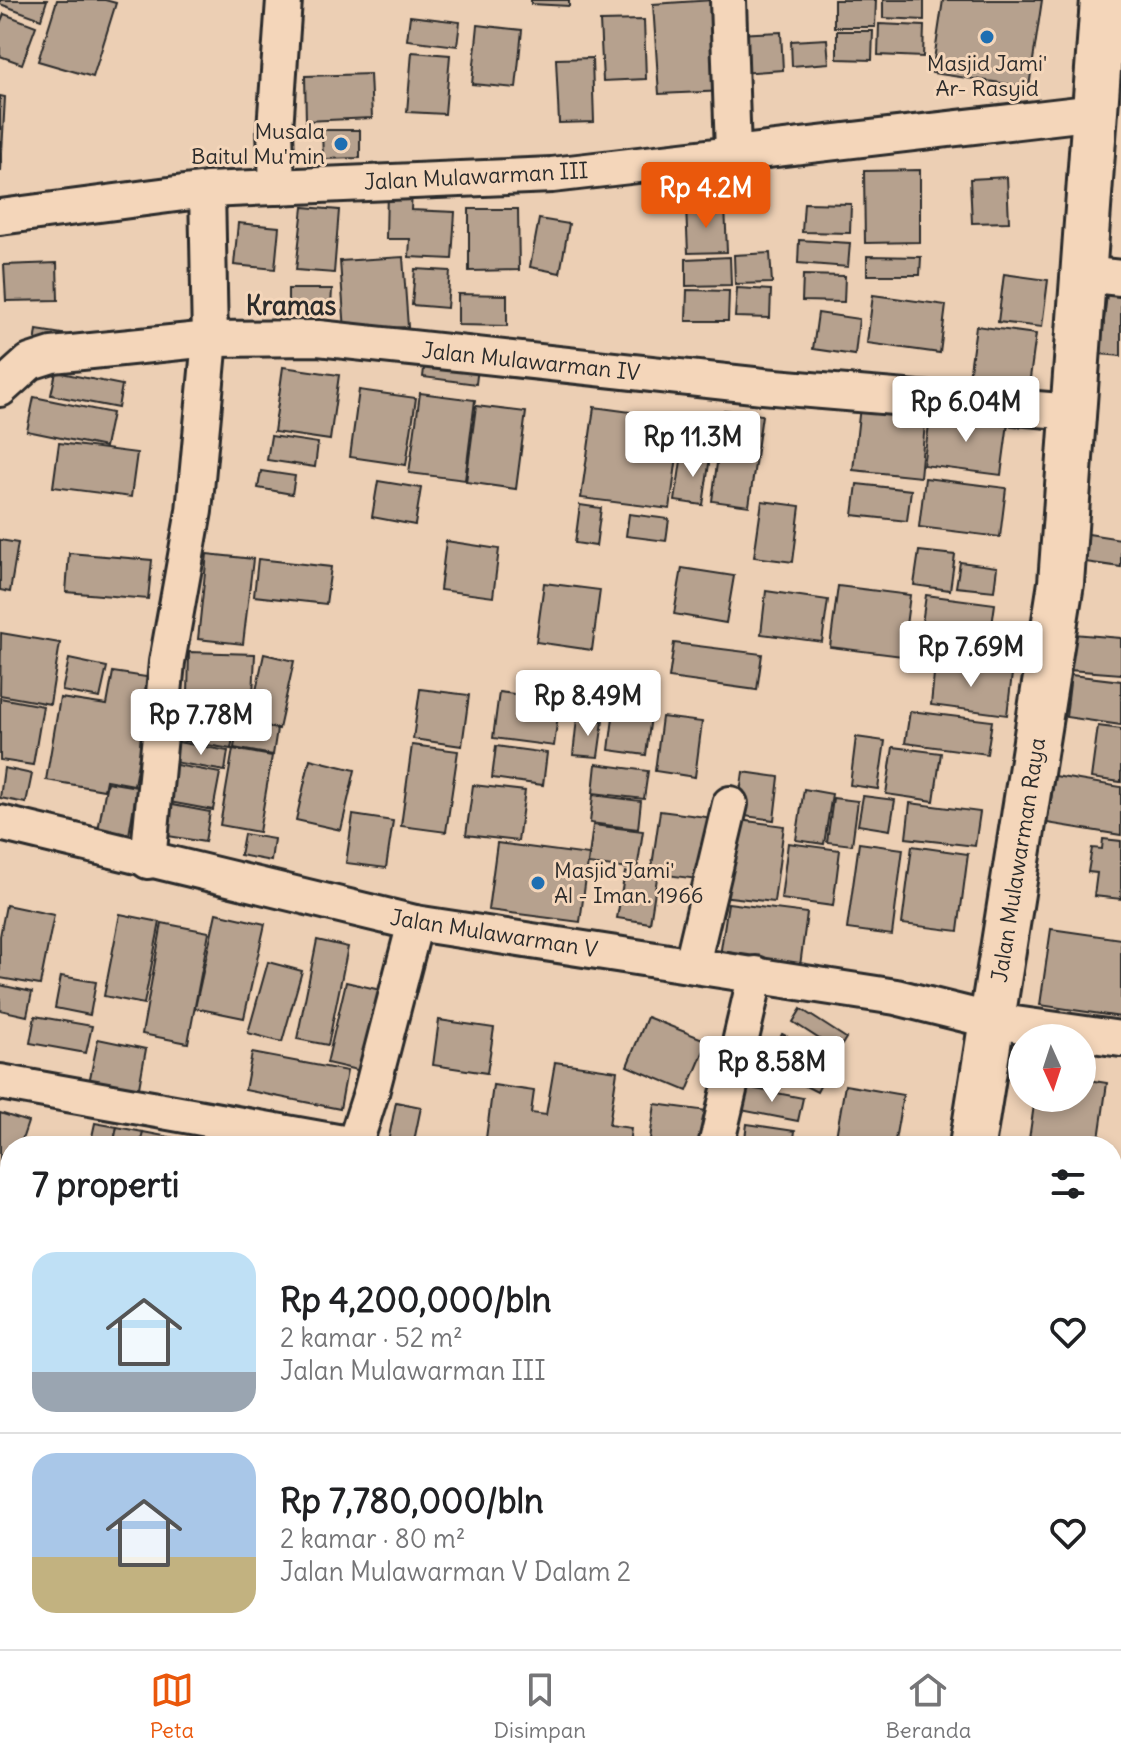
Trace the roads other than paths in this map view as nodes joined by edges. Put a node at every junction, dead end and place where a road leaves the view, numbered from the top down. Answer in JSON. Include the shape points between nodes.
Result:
{"nodes":[{"id":1,"x":284,"y":0,"type":"edge"},
{"id":2,"x":728,"y":0,"type":"edge"},
{"id":3,"x":1103,"y":0,"type":"edge"},
{"id":4,"x":1096,"y":112,"type":"junction"},
{"id":5,"x":733,"y":153,"type":"junction"},
{"id":6,"x":277,"y":187,"type":"junction"},
{"id":7,"x":207,"y":190,"type":"junction"},
{"id":8,"x":0,"y":217,"type":"edge"},
{"id":9,"x":1102,"y":276,"type":"edge"},
{"id":10,"x":210,"y":339,"type":"junction"},
{"id":11,"x":0,"y":389,"type":"edge"},
{"id":12,"x":1073,"y":412,"type":"junction"},
{"id":13,"x":730,"y":804,"type":"dead end"},
{"id":14,"x":0,"y":823,"type":"edge"},
{"id":15,"x":148,"y":861,"type":"junction"},
{"id":16,"x":415,"y":923,"type":"junction"},
{"id":17,"x":692,"y":964,"type":"junction"},
{"id":18,"x":756,"y":974,"type":"junction"},
{"id":19,"x":993,"y":1021,"type":"junction"},
{"id":20,"x":1121,"y":1039,"type":"edge"},
{"id":21,"x":0,"y":1082,"type":"edge"},
{"id":22,"x":299,"y":1136,"type":"edge"},
{"id":23,"x":357,"y":1136,"type":"edge"},
{"id":24,"x":718,"y":1136,"type":"edge"},
{"id":25,"x":974,"y":1136,"type":"edge"}],
"edges":[{"from":1,"to":6,"type":"street","via":[[275,129]]},
{"from":2,"to":5,"type":"street"},
{"from":3,"to":4,"type":"main road","name":"Jalan Mulawarman Raya"},
{"from":4,"to":5,"type":"street","name":"Jalan Mulawarman III"},
{"from":4,"to":9,"type":"main road","name":"Jalan Mulawarman Raya"},
{"from":5,"to":6,"type":"street","name":"Jalan Mulawarman III","via":[[552,175]]},
{"from":6,"to":7,"type":"street","name":"Jalan Mulawarman III"},
{"from":7,"to":8,"type":"street","name":"Jalan Mulawarman III"},
{"from":7,"to":10,"type":"street"},
{"from":9,"to":12,"type":"main road","name":"Jalan Mulawarman Raya"},
{"from":10,"to":11,"type":"street","name":"Jalan Mulawarman IV","via":[[52,355],[30,362]]},
{"from":10,"to":12,"type":"street","name":"Jalan Mulawarman IV","via":[[318,338],[763,386]]},
{"from":10,"to":15,"type":"street","via":[[194,511],[167,662]]},
{"from":12,"to":19,"type":"main road","name":"Jalan Mulawarman Raya","via":[[1061,583]]},
{"from":13,"to":17,"type":"street"},
{"from":14,"to":15,"type":"street","name":"Jalan Mulawarman V"},
{"from":15,"to":16,"type":"street","name":"Jalan Mulawarman V"},
{"from":16,"to":17,"type":"street","name":"Jalan Mulawarman V"},
{"from":16,"to":23,"type":"street"},
{"from":17,"to":18,"type":"street","name":"Jalan Mulawarman V"},
{"from":18,"to":19,"type":"street","name":"Jalan Mulawarman V","via":[[896,997]]},
{"from":18,"to":24,"type":"street"},
{"from":19,"to":20,"type":"street","name":"Jalan Mulawarman V"},
{"from":19,"to":25,"type":"main road","name":"Jalan Mulawarman Raya"},
{"from":21,"to":22,"type":"street"}]}
